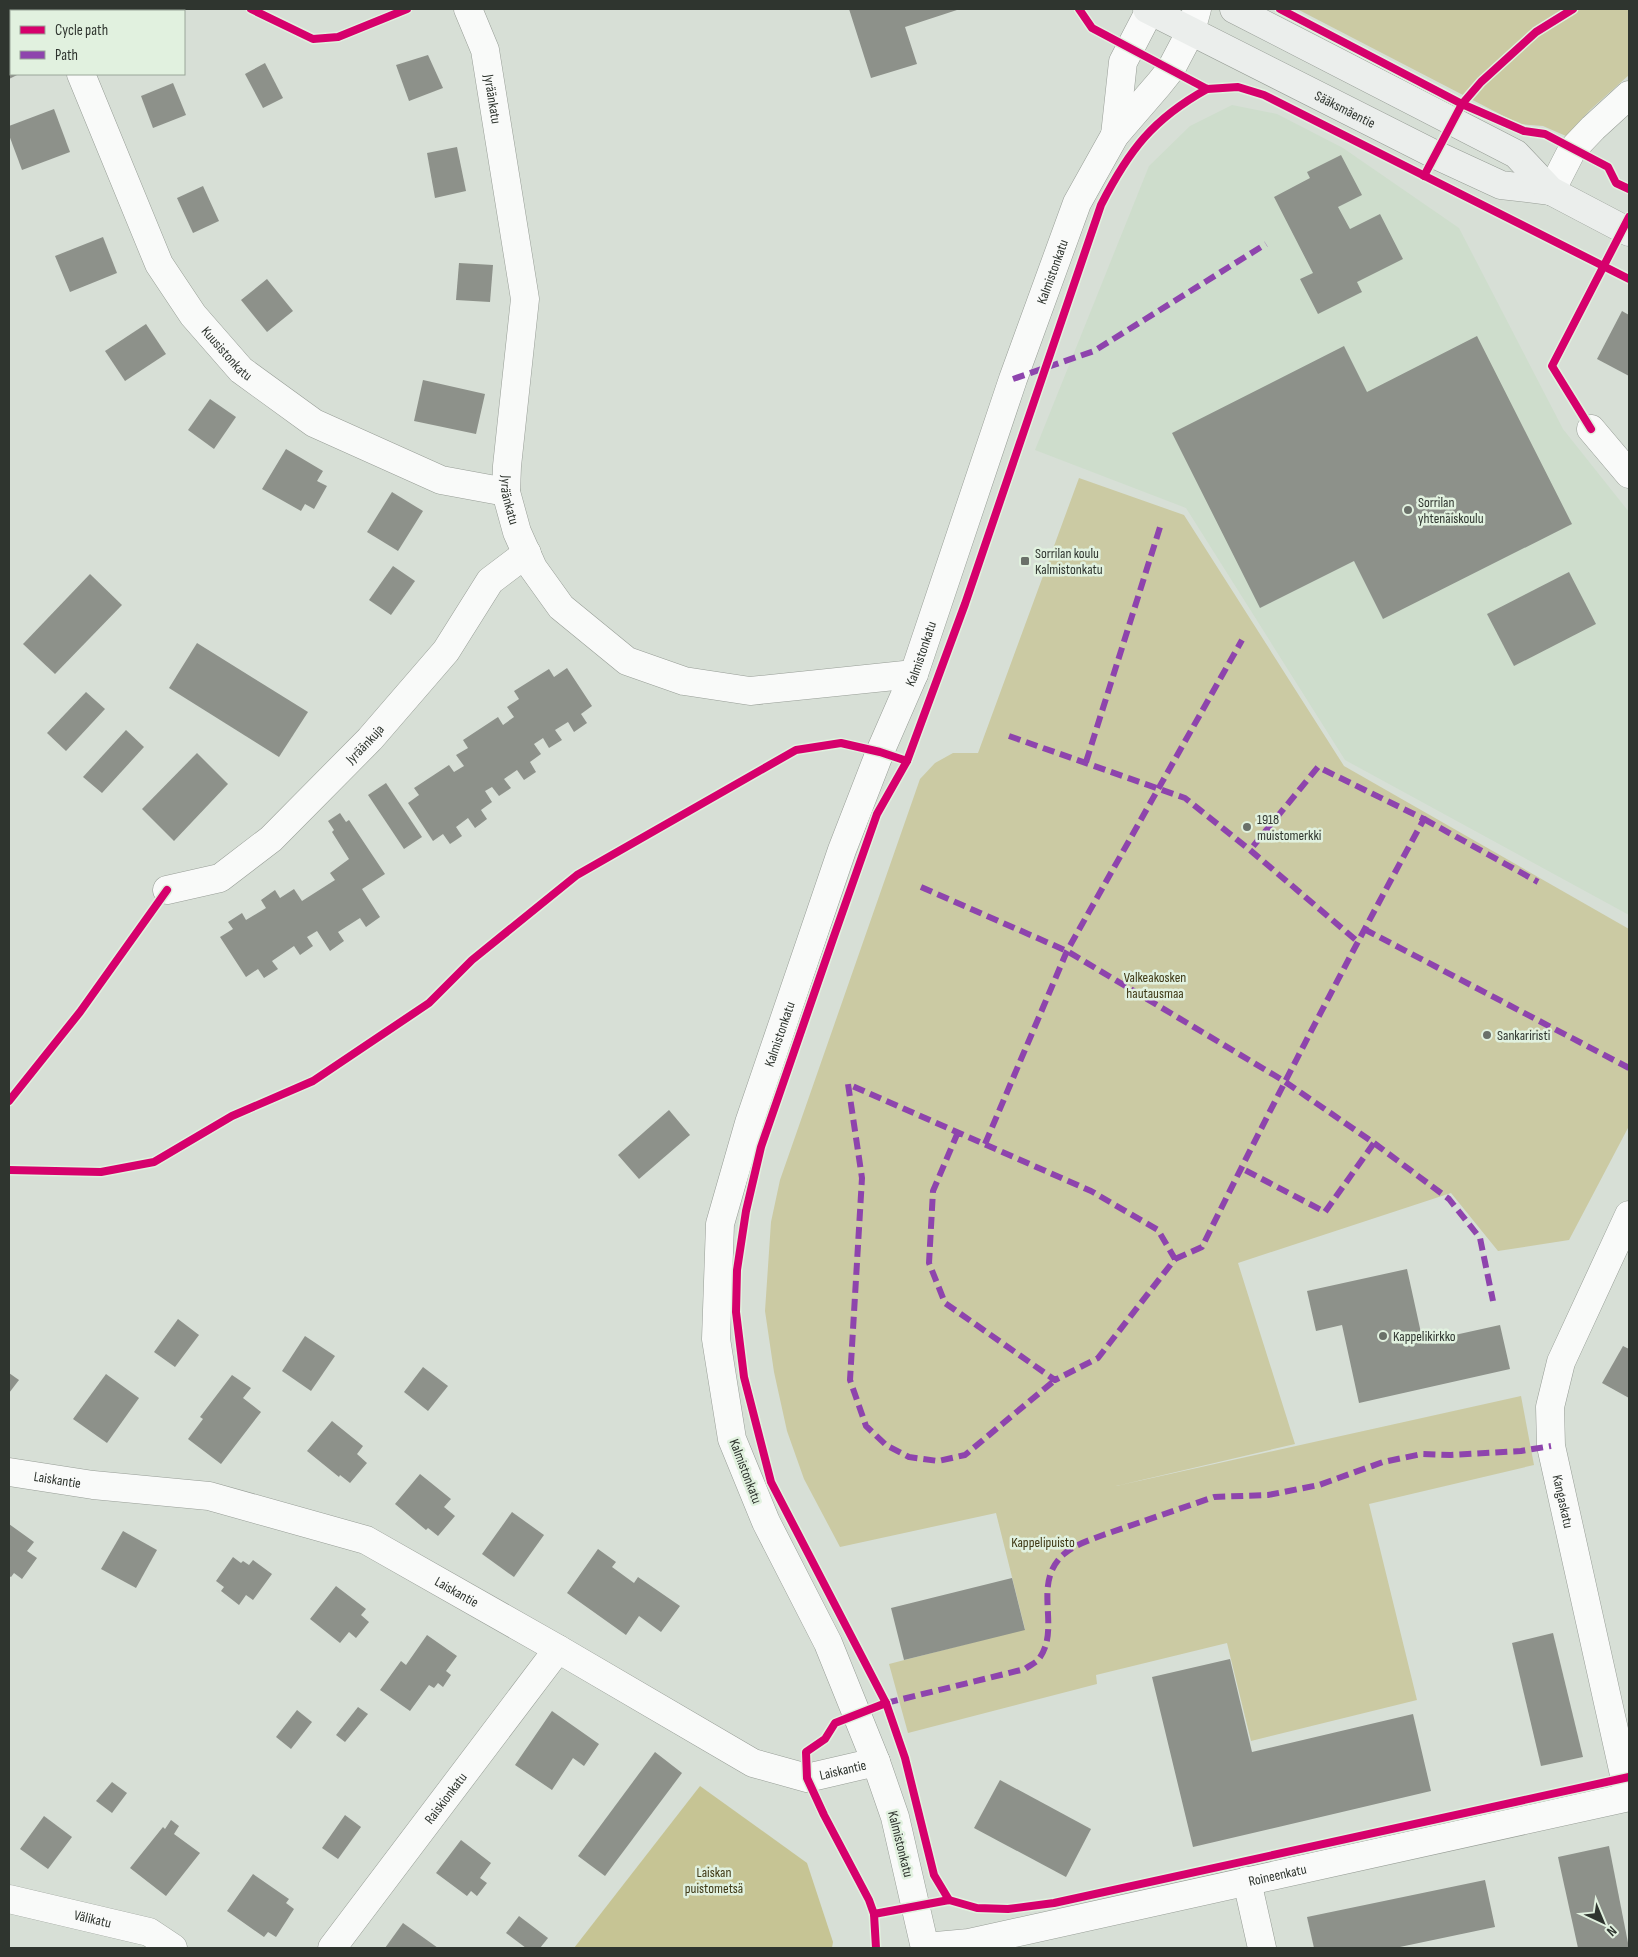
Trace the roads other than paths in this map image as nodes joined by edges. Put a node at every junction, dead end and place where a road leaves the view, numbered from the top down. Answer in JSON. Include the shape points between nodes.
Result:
{"nodes":[{"id":1,"x":468,"y":9,"type":"edge"},
{"id":2,"x":1151,"y":9,"type":"edge"},
{"id":3,"x":1234,"y":9,"type":"edge"},
{"id":4,"x":1194,"y":20,"type":"edge"},
{"id":5,"x":81,"y":75,"type":"edge"},
{"id":6,"x":1629,"y":95,"type":"edge"},
{"id":7,"x":1115,"y":135,"type":"junction"},
{"id":8,"x":1552,"y":191,"type":"junction"},
{"id":9,"x":1629,"y":232,"type":"edge"},
{"id":10,"x":1591,"y":429,"type":"dead end"},
{"id":11,"x":1629,"y":474,"type":"edge"},
{"id":12,"x":506,"y":492,"type":"junction"},
{"id":13,"x":527,"y":554,"type":"junction"},
{"id":14,"x":914,"y":674,"type":"junction"},
{"id":15,"x":167,"y":890,"type":"dead end"},
{"id":16,"x":1629,"y":1216,"type":"edge"},
{"id":17,"x":9,"y":1472,"type":"edge"},
{"id":18,"x":558,"y":1649,"type":"junction"},
{"id":19,"x":876,"y":1762,"type":"junction"},
{"id":20,"x":1629,"y":1797,"type":"edge"},
{"id":21,"x":1247,"y":1881,"type":"junction"},
{"id":22,"x":9,"y":1899,"type":"edge"},
{"id":23,"x":173,"y":1948,"type":"edge"},
{"id":24,"x":332,"y":1948,"type":"edge"},
{"id":25,"x":925,"y":1948,"type":"edge"},
{"id":26,"x":1262,"y":1948,"type":"edge"}],
"edges":[{"from":1,"to":12,"type":"street","name":"Jyräänkatu","via":[[485,50],[525,299]]},
{"from":2,"to":4,"type":"main road","name":"Sääksmäentie"},
{"from":2,"to":7,"type":"street","name":"Kalmistonkatu","via":[[1123,62]]},
{"from":3,"to":8,"type":"main road","name":"Sääksmäentie","via":[[1516,154]]},
{"from":4,"to":7,"type":"street","name":"Kalmistonkatu","via":[[1171,69]]},
{"from":4,"to":8,"type":"main road","name":"Sääksmäentie","via":[[1436,155],[1501,185]]},
{"from":5,"to":12,"type":"street","name":"Kuusistonkatu","via":[[159,264],[193,315],[241,370],[314,423],[441,480]]},
{"from":6,"to":8,"type":"street","via":[[1572,150]]},
{"from":7,"to":14,"type":"street","name":"Kalmistonkatu","via":[[1077,203]]},
{"from":8,"to":9,"type":"main road","name":"Sääksmäentie"},
{"from":10,"to":11,"type":"street"},
{"from":12,"to":13,"type":"street","name":"Jyräänkatu"},
{"from":13,"to":14,"type":"street","name":"Jyräänkatu","via":[[533,568],[562,607],[627,661],[684,681],[750,691]]},
{"from":13,"to":15,"type":"street","name":"Jyräänkuja","via":[[490,581],[440,658],[370,739],[271,839],[220,878]]},
{"from":14,"to":19,"type":"street","name":"Kalmistonkatu","via":[[842,850],[749,1123],[719,1234],[716,1339],[732,1439],[766,1522],[828,1644]]},
{"from":16,"to":20,"type":"street","name":"Kangaskatu","via":[[1560,1362],[1550,1407],[1551,1446]]},
{"from":17,"to":18,"type":"street","name":"Laiskantie","via":[[93,1485],[209,1496],[366,1540]]},
{"from":18,"to":19,"type":"street","name":"Laiskantie","via":[[753,1763],[807,1778]]},
{"from":18,"to":24,"type":"street","name":"Raiskionkatu"},
{"from":19,"to":25,"type":"street","name":"Kalmistonkatu","via":[[895,1817]]},
{"from":20,"to":21,"type":"street","name":"Roineenkatu"},
{"from":21,"to":25,"type":"street","name":"Roineenkatu","via":[[969,1943]]},
{"from":21,"to":26,"type":"street"},
{"from":22,"to":23,"type":"street","name":"Välikatu","via":[[149,1932]]}]}
